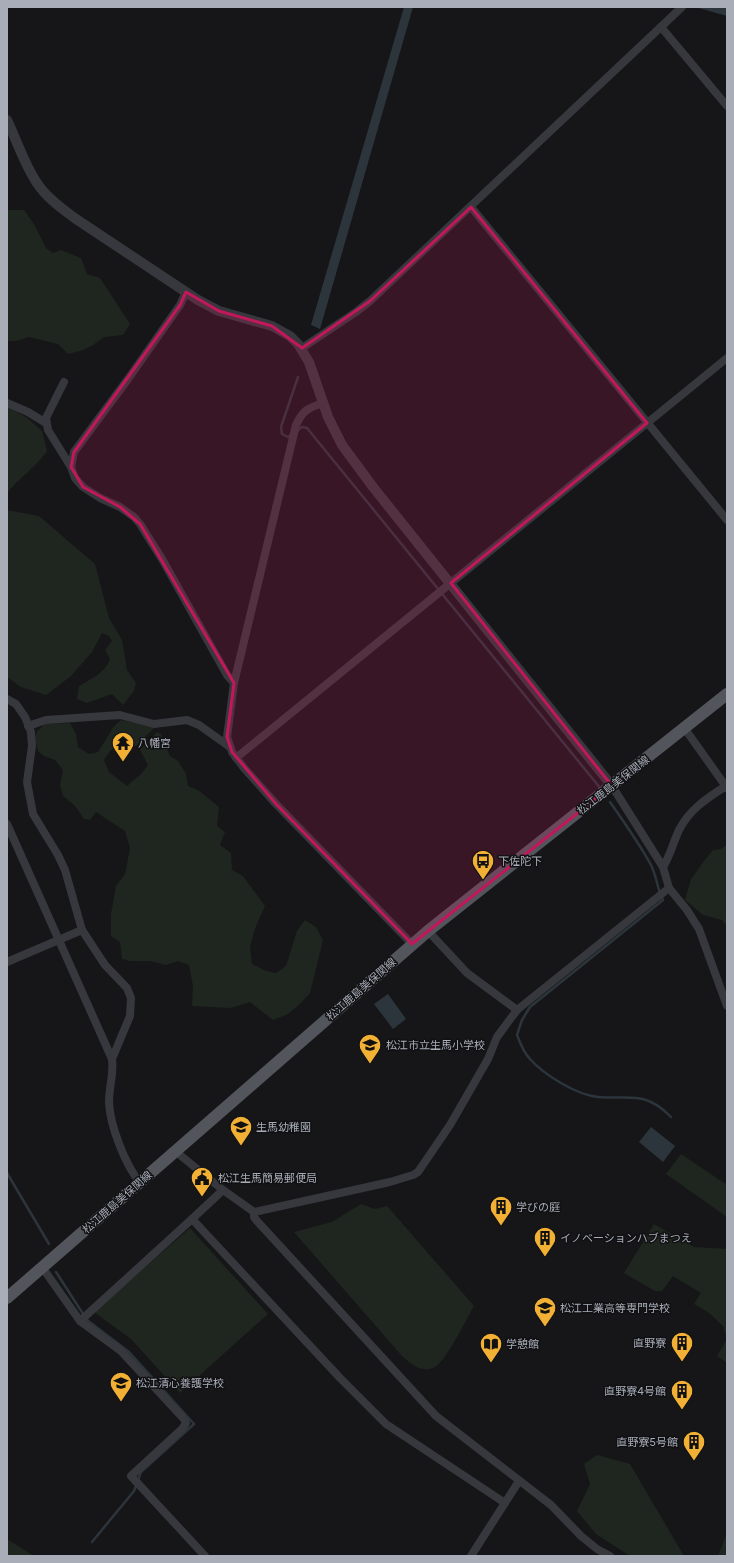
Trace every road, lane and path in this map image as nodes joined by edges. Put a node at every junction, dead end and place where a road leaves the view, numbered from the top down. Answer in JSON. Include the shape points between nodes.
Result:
{"nodes":[{"id":1,"x":682,"y":7,"type":"edge"},
{"id":2,"x":661,"y":27,"type":"junction"},
{"id":3,"x":727,"y":106,"type":"edge"},
{"id":4,"x":7,"y":120,"type":"edge"},
{"id":5,"x":471,"y":207,"type":"junction"},
{"id":6,"x":186,"y":292,"type":"junction"},
{"id":7,"x":302,"y":348,"type":"junction"},
{"id":8,"x":727,"y":358,"type":"edge"},
{"id":9,"x":64,"y":382,"type":"dead end"},
{"id":10,"x":7,"y":403,"type":"edge"},
{"id":11,"x":323,"y":403,"type":"junction"},
{"id":12,"x":46,"y":423,"type":"junction"},
{"id":13,"x":647,"y":424,"type":"junction"},
{"id":14,"x":71,"y":467,"type":"junction"},
{"id":15,"x":727,"y":520,"type":"edge"},
{"id":16,"x":451,"y":583,"type":"junction"},
{"id":17,"x":234,"y":683,"type":"junction"},
{"id":18,"x":727,"y":694,"type":"edge"},
{"id":19,"x":7,"y":699,"type":"edge"},
{"id":20,"x":28,"y":726,"type":"junction"},
{"id":21,"x":685,"y":729,"type":"junction"},
{"id":22,"x":230,"y":747,"type":"junction"},
{"id":23,"x":236,"y":758,"type":"junction"},
{"id":24,"x":612,"y":786,"type":"junction"},
{"id":25,"x":726,"y":787,"type":"edge"},
{"id":26,"x":7,"y":824,"type":"edge"},
{"id":27,"x":663,"y":867,"type":"junction"},
{"id":28,"x":669,"y":888,"type":"junction"},
{"id":29,"x":82,"y":930,"type":"junction"},
{"id":30,"x":428,"y":931,"type":"junction"},
{"id":31,"x":59,"y":939,"type":"junction"},
{"id":32,"x":412,"y":944,"type":"junction"},
{"id":33,"x":7,"y":962,"type":"edge"},
{"id":34,"x":727,"y":1006,"type":"edge"},
{"id":35,"x":517,"y":1010,"type":"junction"},
{"id":36,"x":112,"y":1058,"type":"junction"},
{"id":37,"x":175,"y":1151,"type":"junction"},
{"id":38,"x":140,"y":1183,"type":"junction"},
{"id":39,"x":223,"y":1190,"type":"junction"},
{"id":40,"x":254,"y":1212,"type":"junction"},
{"id":41,"x":192,"y":1219,"type":"junction"},
{"id":42,"x":42,"y":1267,"type":"junction"},
{"id":43,"x":7,"y":1298,"type":"edge"},
{"id":44,"x":83,"y":1318,"type":"junction"},
{"id":45,"x":519,"y":1481,"type":"junction"},
{"id":46,"x":505,"y":1503,"type":"junction"},
{"id":47,"x":205,"y":1556,"type":"edge"},
{"id":48,"x":470,"y":1556,"type":"edge"},
{"id":49,"x":610,"y":1556,"type":"edge"}],
"edges":[{"from":1,"to":2,"type":"street"},
{"from":2,"to":3,"type":"street"},
{"from":2,"to":5,"type":"street"},
{"from":4,"to":6,"type":"street","via":[[41,189],[57,205]]},
{"from":5,"to":7,"type":"street","via":[[370,301]]},
{"from":5,"to":13,"type":"street"},
{"from":6,"to":7,"type":"street","via":[[219,310],[272,326],[290,336]]},
{"from":6,"to":14,"type":"street","via":[[180,305],[74,452]]},
{"from":7,"to":11,"type":"street"},
{"from":8,"to":13,"type":"street"},
{"from":9,"to":12,"type":"street","via":[[46,418]]},
{"from":10,"to":12,"type":"street"},
{"from":11,"to":16,"type":"street","via":[[342,446],[372,487]]},
{"from":11,"to":17,"type":"street","via":[[310,407],[301,414],[296,424]]},
{"from":12,"to":14,"type":"street"},
{"from":13,"to":15,"type":"street"},
{"from":13,"to":16,"type":"street"},
{"from":14,"to":17,"type":"street","via":[[75,478],[84,488],[120,507],[140,524]]},
{"from":16,"to":23,"type":"street"},
{"from":16,"to":24,"type":"street"},
{"from":17,"to":22,"type":"street","via":[[227,737]]},
{"from":18,"to":21,"type":"main road","name":"松江鹿島美保関線"},
{"from":19,"to":20,"type":"street","via":[[16,704]]},
{"from":20,"to":22,"type":"street","via":[[46,720],[120,715],[154,724],[187,720],[199,725]]},
{"from":20,"to":29,"type":"street","via":[[32,746],[27,782],[30,804],[33,814],[65,870]]},
{"from":21,"to":24,"type":"main road","name":"松江鹿島美保関線"},
{"from":21,"to":25,"type":"street"},
{"from":22,"to":23,"type":"street"},
{"from":23,"to":32,"type":"street","via":[[276,804]]},
{"from":24,"to":27,"type":"street"},
{"from":24,"to":30,"type":"main road","name":"松江鹿島美保関線"},
{"from":25,"to":27,"type":"street","via":[[699,804],[688,815]]},
{"from":26,"to":31,"type":"street"},
{"from":27,"to":28,"type":"street"},
{"from":28,"to":34,"type":"street","via":[[699,929]]},
{"from":28,"to":35,"type":"street"},
{"from":29,"to":31,"type":"street"},
{"from":29,"to":36,"type":"street","via":[[105,965],[127,988],[132,998],[130,1016]]},
{"from":30,"to":32,"type":"main road","name":"松江鹿島美保関線"},
{"from":30,"to":35,"type":"street","via":[[467,973]]},
{"from":31,"to":33,"type":"street"},
{"from":31,"to":36,"type":"street"},
{"from":32,"to":37,"type":"main road","name":"松江鹿島美保関線"},
{"from":35,"to":40,"type":"street","via":[[497,1037],[488,1059],[450,1125],[418,1172],[390,1182]]},
{"from":36,"to":38,"type":"street","via":[[110,1116],[130,1167]]},
{"from":37,"to":38,"type":"main road","name":"松江鹿島美保関線"},
{"from":37,"to":39,"type":"street"},
{"from":38,"to":42,"type":"main road","name":"松江鹿島美保関線"},
{"from":39,"to":40,"type":"street"},
{"from":39,"to":41,"type":"street"},
{"from":40,"to":45,"type":"street","via":[[257,1221],[436,1416]]},
{"from":41,"to":44,"type":"street"},
{"from":41,"to":46,"type":"street","via":[[386,1424]]},
{"from":42,"to":43,"type":"main road","name":"松江鹿島美保関線"},
{"from":42,"to":44,"type":"street"},
{"from":44,"to":47,"type":"street","via":[[121,1351],[184,1419],[186,1423],[182,1428],[131,1476]]},
{"from":45,"to":46,"type":"street"},
{"from":45,"to":49,"type":"street","via":[[551,1505],[581,1536]]},
{"from":46,"to":48,"type":"street"}]}
